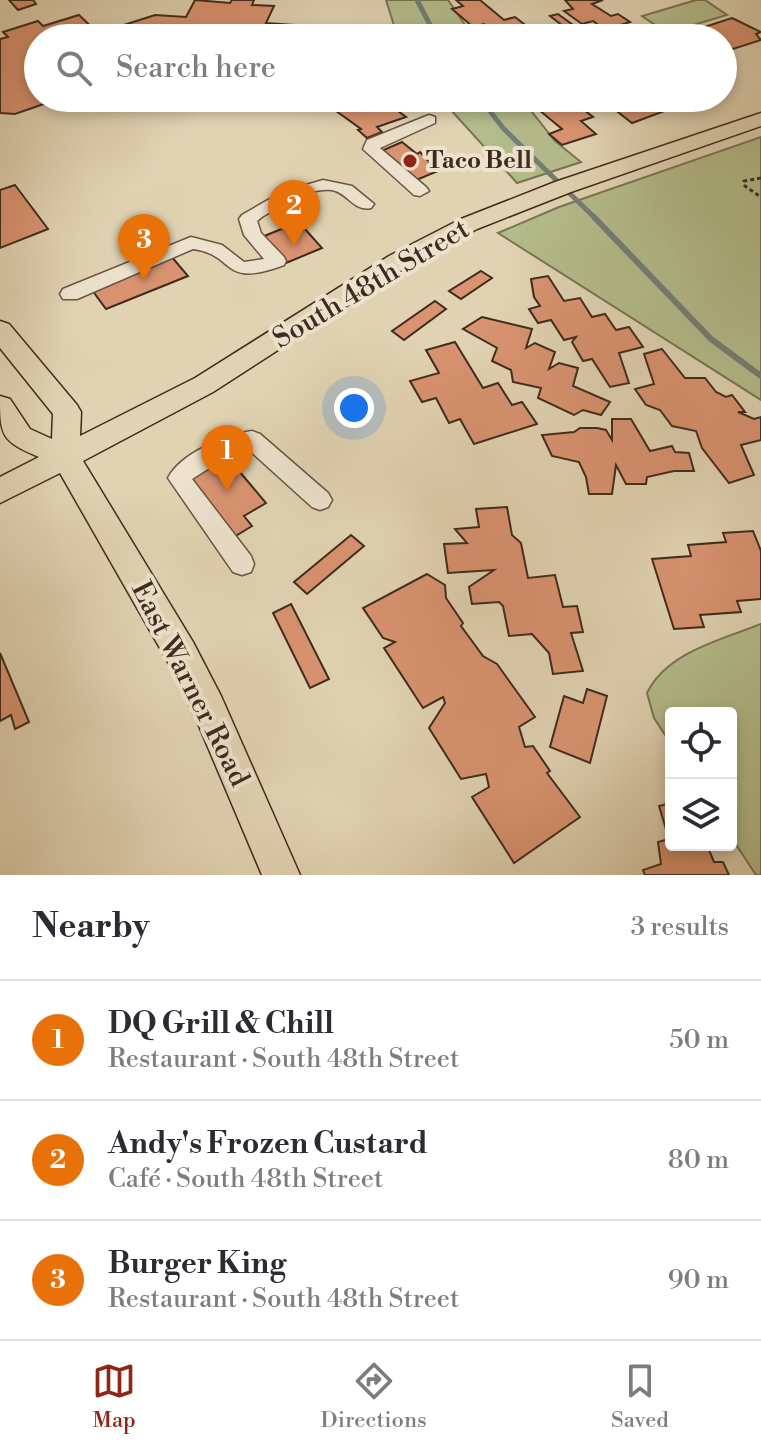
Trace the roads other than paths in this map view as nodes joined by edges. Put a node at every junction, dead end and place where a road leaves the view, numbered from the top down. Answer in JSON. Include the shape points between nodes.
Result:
{"nodes":[{"id":1,"x":761,"y":119,"type":"edge"},
{"id":2,"x":429,"y":120,"type":"dead end"},
{"id":3,"x":420,"y":191,"type":"dead end"},
{"id":4,"x":365,"y":204,"type":"dead end"},
{"id":5,"x":70,"y":294,"type":"dead end"},
{"id":6,"x":0,"y":330,"type":"edge"},
{"id":7,"x":0,"y":406,"type":"edge"},
{"id":8,"x":66,"y":457,"type":"junction"},
{"id":9,"x":0,"y":491,"type":"edge"},
{"id":10,"x":320,"y":500,"type":"dead end"},
{"id":11,"x":242,"y":564,"type":"dead end"},
{"id":12,"x":281,"y":875,"type":"edge"}],
"edges":[{"from":1,"to":8,"type":"main road","name":"South 48th Street","via":[[469,224],[397,262],[204,385]]},
{"from":2,"to":3,"type":"lane","via":[[373,143],[371,149]]},
{"from":4,"to":5,"type":"lane","via":[[335,185],[316,186],[261,210],[248,219],[253,235],[277,261],[257,270],[236,268],[210,245],[191,243]]},
{"from":6,"to":8,"type":"main road","via":[[67,412]]},
{"from":7,"to":8,"type":"main road","via":[[20,437]]},
{"from":8,"to":9,"type":"main road","name":"South 48th Street"},
{"from":8,"to":12,"type":"main road","name":"East Warner Road","via":[[181,653]]},
{"from":10,"to":11,"type":"lane","via":[[252,440],[234,442],[182,473],[182,483]]}]}
